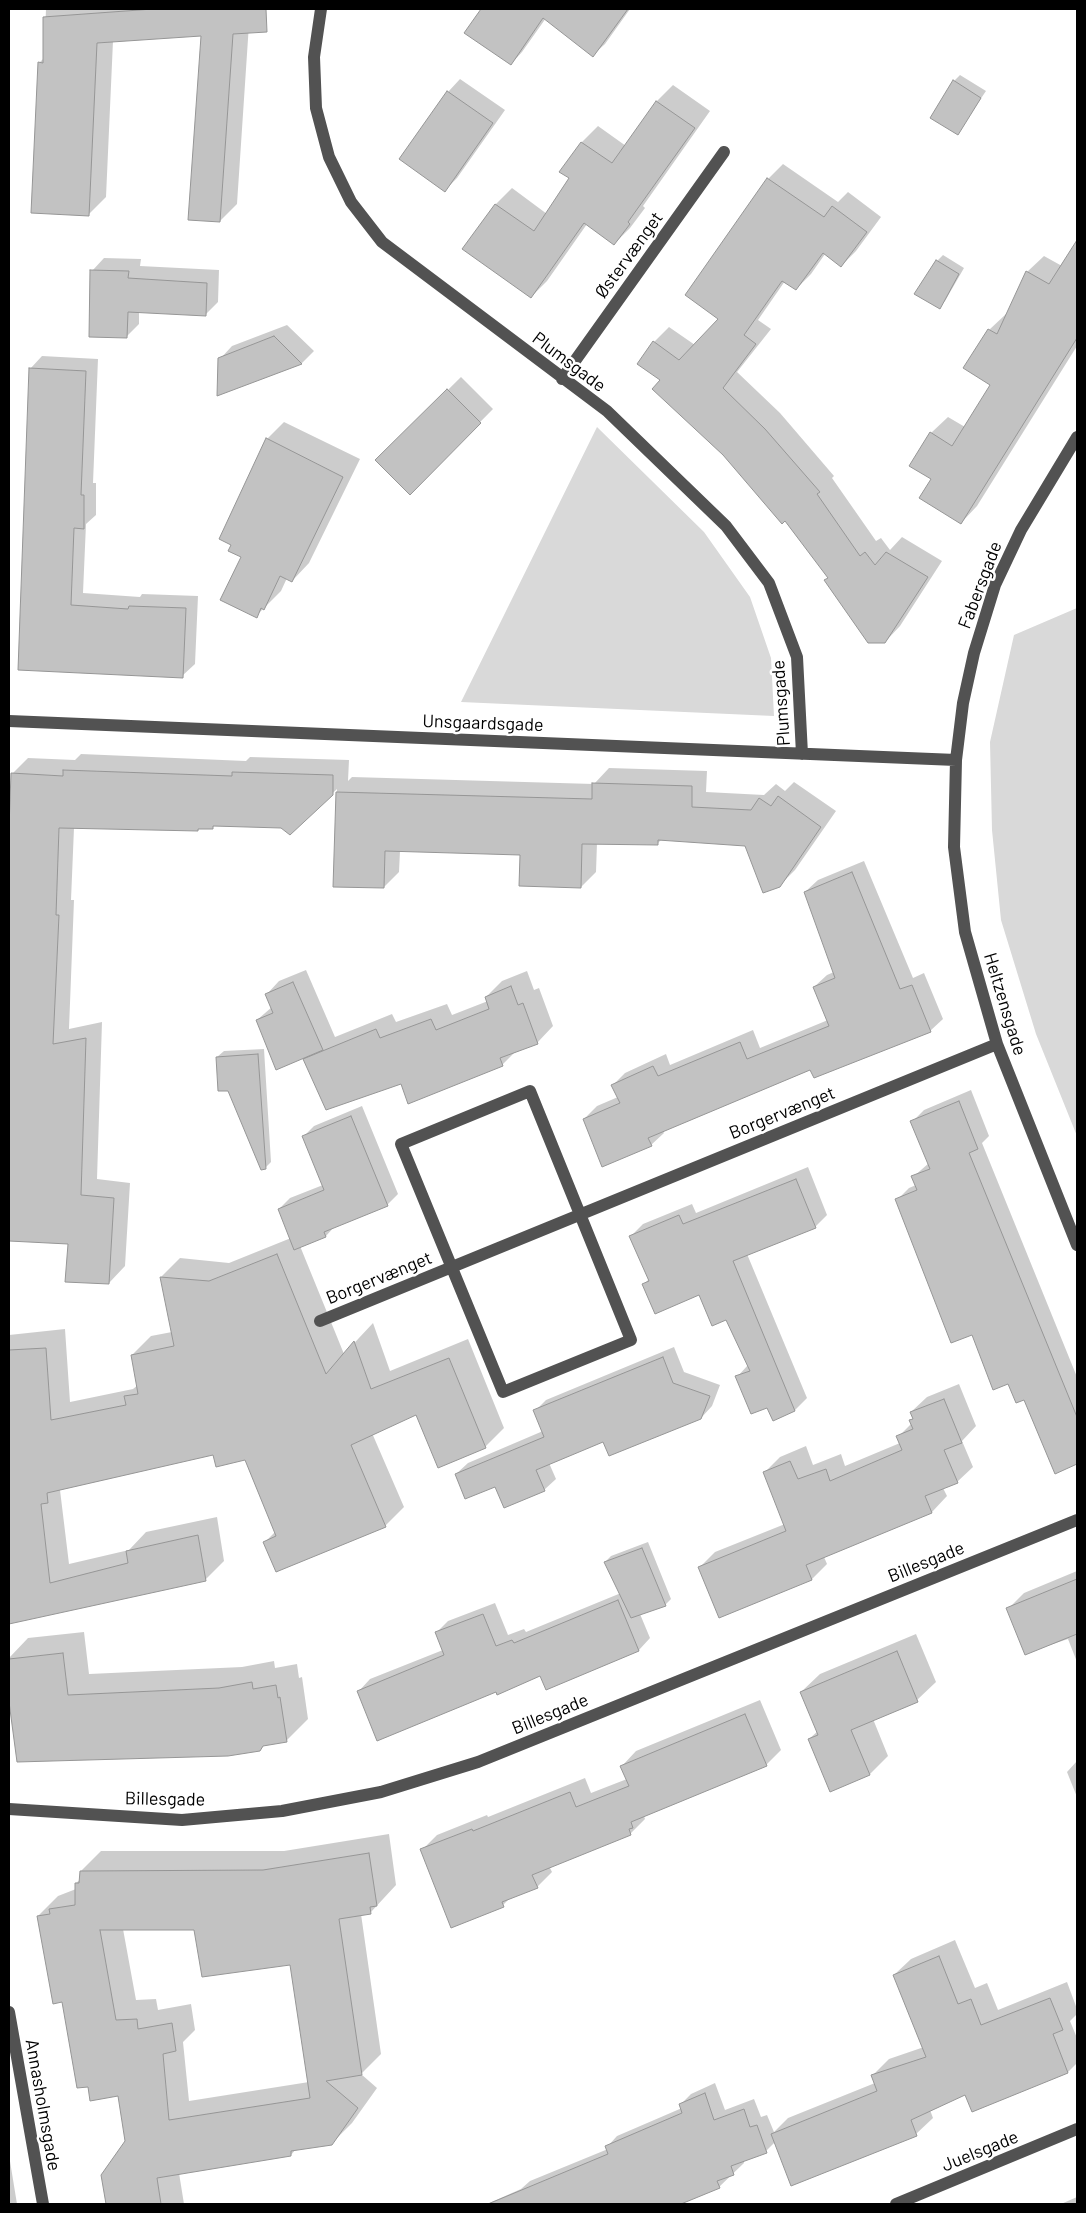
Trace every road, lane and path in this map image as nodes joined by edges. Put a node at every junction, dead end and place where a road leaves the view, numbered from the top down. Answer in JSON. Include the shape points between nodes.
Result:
{"nodes":[{"id":1,"x":321,"y":9,"type":"edge"},
{"id":2,"x":724,"y":152,"type":"dead end"},
{"id":3,"x":562,"y":379,"type":"junction"},
{"id":4,"x":1077,"y":437,"type":"edge"},
{"id":5,"x":9,"y":721,"type":"edge"},
{"id":6,"x":802,"y":754,"type":"junction"},
{"id":7,"x":956,"y":760,"type":"junction"},
{"id":8,"x":997,"y":1044,"type":"junction"},
{"id":9,"x":580,"y":1214,"type":"junction"},
{"id":10,"x":1077,"y":1245,"type":"edge"},
{"id":11,"x":452,"y":1267,"type":"junction"},
{"id":12,"x":320,"y":1321,"type":"dead end"},
{"id":13,"x":1077,"y":1520,"type":"edge"},
{"id":14,"x":9,"y":1809,"type":"edge"},
{"id":15,"x":9,"y":2012,"type":"edge"},
{"id":16,"x":1077,"y":2129,"type":"edge"},
{"id":17,"x":44,"y":2204,"type":"edge"},
{"id":18,"x":896,"y":2204,"type":"edge"}],
"edges":[{"from":1,"to":3,"type":"street","name":"Plumsgade","via":[[314,57],[316,108],[329,157],[351,202],[382,242]]},
{"from":2,"to":3,"type":"street","name":"Østervænget"},
{"from":3,"to":6,"type":"street","name":"Plumsgade","via":[[607,411],[726,526],[769,583],[797,657]]},
{"from":4,"to":7,"type":"street","name":"Fabersgade","via":[[1021,530],[995,585],[974,653],[963,703]]},
{"from":5,"to":6,"type":"street","name":"Unsgaardsgade"},
{"from":6,"to":7,"type":"street","name":"Unsgaardsgade"},
{"from":7,"to":8,"type":"street","name":"Heltzensgade","via":[[954,847],[965,932]]},
{"from":8,"to":9,"type":"street","name":"Borgervænget"},
{"from":8,"to":10,"type":"street","name":"Heltzensgade"},
{"from":9,"to":11,"type":"street","name":"Borgervænget"},
{"from":9,"to":11,"type":"street","name":"Borgervænget","via":[[530,1091],[401,1144]]},
{"from":9,"to":11,"type":"street","name":"Borgervænget","via":[[631,1340],[503,1392]]},
{"from":11,"to":12,"type":"street","name":"Borgervænget"},
{"from":13,"to":14,"type":"street","name":"Billesgade","via":[[478,1762],[381,1792],[282,1811],[182,1820]]},
{"from":15,"to":17,"type":"street","name":"Annasholmsgade"},
{"from":16,"to":18,"type":"street","name":"Juelsgade"}]}
